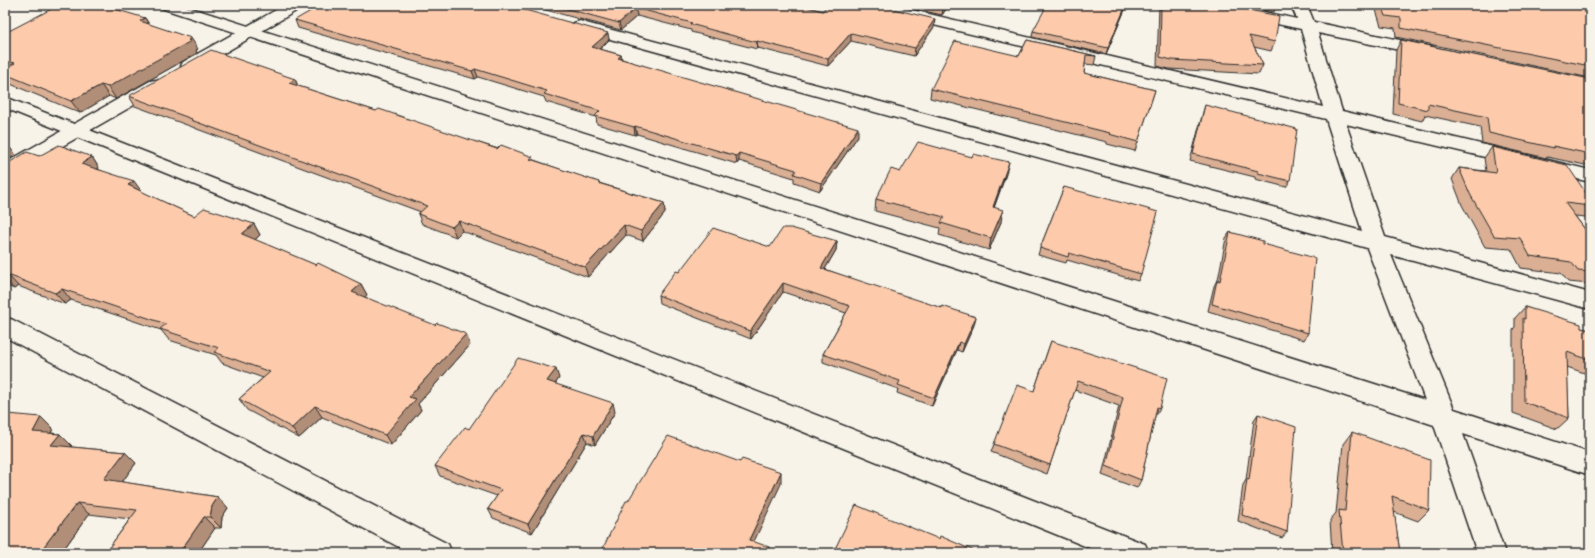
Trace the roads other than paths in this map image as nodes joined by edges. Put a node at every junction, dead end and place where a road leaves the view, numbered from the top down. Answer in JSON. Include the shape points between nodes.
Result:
{"nodes":[{"id":1,"x":166,"y":5,"type":"edge"},
{"id":2,"x":296,"y":5,"type":"edge"},
{"id":3,"x":871,"y":5,"type":"edge"},
{"id":4,"x":1209,"y":5,"type":"edge"},
{"id":5,"x":1299,"y":5,"type":"edge"},
{"id":6,"x":565,"y":22,"type":"edge"},
{"id":7,"x":1308,"y":26,"type":"junction"},
{"id":8,"x":249,"y":32,"type":"junction"},
{"id":9,"x":1441,"y":53,"type":"edge"},
{"id":10,"x":5,"y":102,"type":"edge"},
{"id":11,"x":1334,"y":115,"type":"junction"},
{"id":12,"x":75,"y":130,"type":"junction"},
{"id":13,"x":5,"y":171,"type":"edge"},
{"id":14,"x":1590,"y":176,"type":"edge"},
{"id":15,"x":1376,"y":243,"type":"junction"},
{"id":16,"x":1590,"y":301,"type":"edge"},
{"id":17,"x":5,"y":326,"type":"edge"},
{"id":18,"x":1444,"y":416,"type":"junction"},
{"id":19,"x":1590,"y":464,"type":"edge"},
{"id":20,"x":438,"y":553,"type":"edge"},
{"id":21,"x":1135,"y":553,"type":"edge"},
{"id":22,"x":1491,"y":553,"type":"edge"}],
"edges":[{"from":1,"to":8,"type":"street"},
{"from":2,"to":8,"type":"street"},
{"from":3,"to":11,"type":"street"},
{"from":4,"to":7,"type":"street"},
{"from":5,"to":7,"type":"street"},
{"from":6,"to":15,"type":"street"},
{"from":7,"to":9,"type":"street"},
{"from":7,"to":11,"type":"street"},
{"from":8,"to":12,"type":"street"},
{"from":8,"to":18,"type":"street"},
{"from":10,"to":12,"type":"street"},
{"from":11,"to":14,"type":"street"},
{"from":11,"to":15,"type":"street"},
{"from":12,"to":13,"type":"street"},
{"from":12,"to":21,"type":"street"},
{"from":15,"to":16,"type":"street"},
{"from":15,"to":18,"type":"street"},
{"from":17,"to":20,"type":"street"},
{"from":18,"to":19,"type":"street"},
{"from":18,"to":22,"type":"street"}]}
